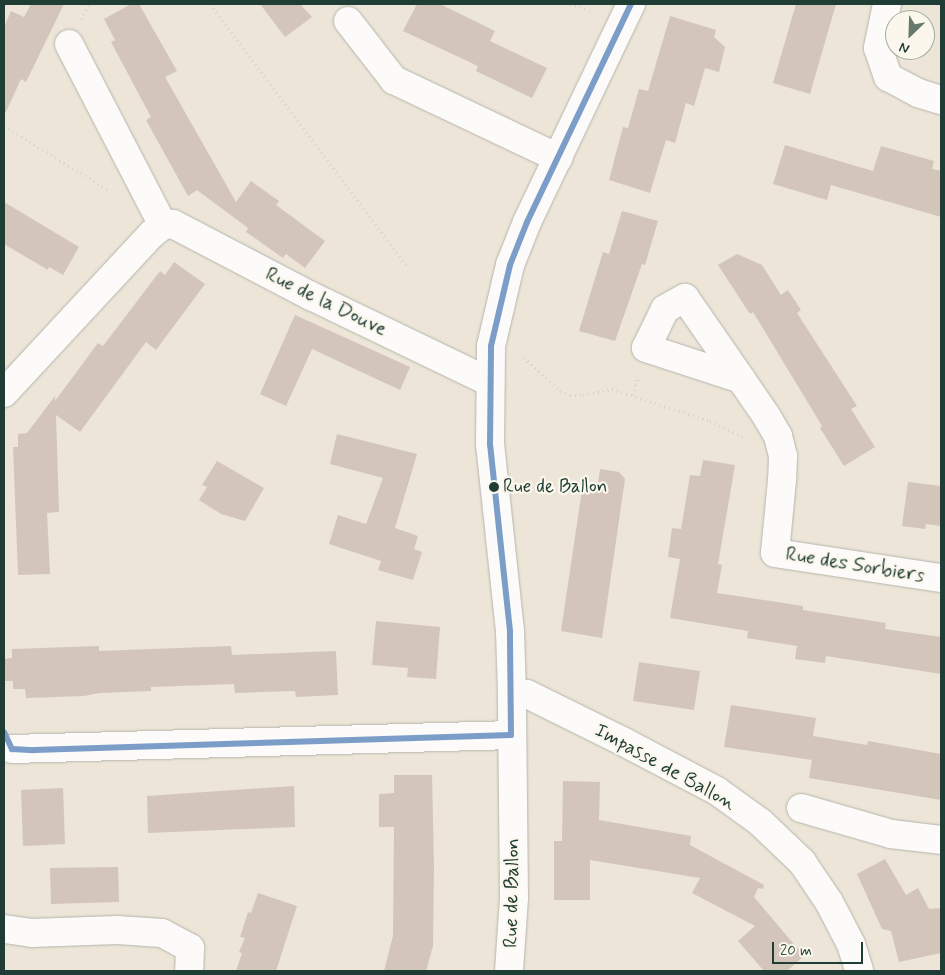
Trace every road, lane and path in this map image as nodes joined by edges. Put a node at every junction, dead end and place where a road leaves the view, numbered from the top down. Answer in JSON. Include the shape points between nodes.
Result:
{"nodes":[{"id":1,"x":210,"y":4,"type":"edge"},
{"id":2,"x":631,"y":4,"type":"edge"},
{"id":3,"x":887,"y":4,"type":"edge"},
{"id":4,"x":348,"y":21,"type":"dead end"},
{"id":5,"x":68,"y":44,"type":"dead end"},
{"id":6,"x":941,"y":100,"type":"edge"},
{"id":7,"x":4,"y":126,"type":"edge"},
{"id":8,"x":558,"y":158,"type":"junction"},
{"id":9,"x":116,"y":194,"type":"dead end"},
{"id":10,"x":163,"y":225,"type":"junction"},
{"id":11,"x":407,"y":266,"type":"dead end"},
{"id":12,"x":491,"y":346,"type":"junction"},
{"id":13,"x":741,"y":379,"type":"dead end"},
{"id":14,"x":490,"y":382,"type":"junction"},
{"id":15,"x":4,"y":393,"type":"edge"},
{"id":16,"x":783,"y":456,"type":"junction"},
{"id":17,"x":941,"y":578,"type":"edge"},
{"id":18,"x":512,"y":692,"type":"junction"},
{"id":19,"x":511,"y":735,"type":"junction"},
{"id":20,"x":6,"y":750,"type":"edge"},
{"id":21,"x":801,"y":808,"type":"dead end"},
{"id":22,"x":941,"y":840,"type":"edge"},
{"id":23,"x":4,"y":930,"type":"edge"},
{"id":24,"x":190,"y":971,"type":"edge"},
{"id":25,"x":509,"y":971,"type":"edge"},
{"id":26,"x":859,"y":971,"type":"edge"}],
"edges":[{"from":1,"to":11,"type":"path"},
{"from":2,"to":8,"type":"street","name":"Rue de Ballon"},
{"from":3,"to":6,"type":"street","via":[[878,48],[888,77],[918,93]]},
{"from":4,"to":8,"type":"street","via":[[394,80]]},
{"from":5,"to":10,"type":"street"},
{"from":7,"to":9,"type":"path"},
{"from":8,"to":12,"type":"street","name":"Rue de Ballon","via":[[510,265]]},
{"from":10,"to":14,"type":"street","name":"Rue de la Douve","via":[[173,224],[311,296]]},
{"from":10,"to":15,"type":"street"},
{"from":12,"to":14,"type":"street","name":"Rue de Ballon"},
{"from":12,"to":16,"type":"path","via":[[523,355],[560,391],[570,395],[612,389],[710,421]]},
{"from":13,"to":16,"type":"street","name":"Rue des Sorbiers","via":[[778,436]]},
{"from":14,"to":18,"type":"street","name":"Rue de Ballon","via":[[490,445],[510,631]]},
{"from":16,"to":17,"type":"street","name":"Rue des Sorbiers","via":[[776,553]]},
{"from":18,"to":19,"type":"street","name":"Rue de Ballon"},
{"from":18,"to":26,"type":"street","name":"Impasse de Ballon","via":[[527,694],[624,742],[717,791],[760,822],[802,862],[851,944]]},
{"from":19,"to":20,"type":"street"},
{"from":19,"to":25,"type":"street","name":"Rue de Ballon","via":[[514,897]]},
{"from":21,"to":22,"type":"street","via":[[891,834]]},
{"from":23,"to":24,"type":"street","via":[[162,933],[190,948]]}]}
